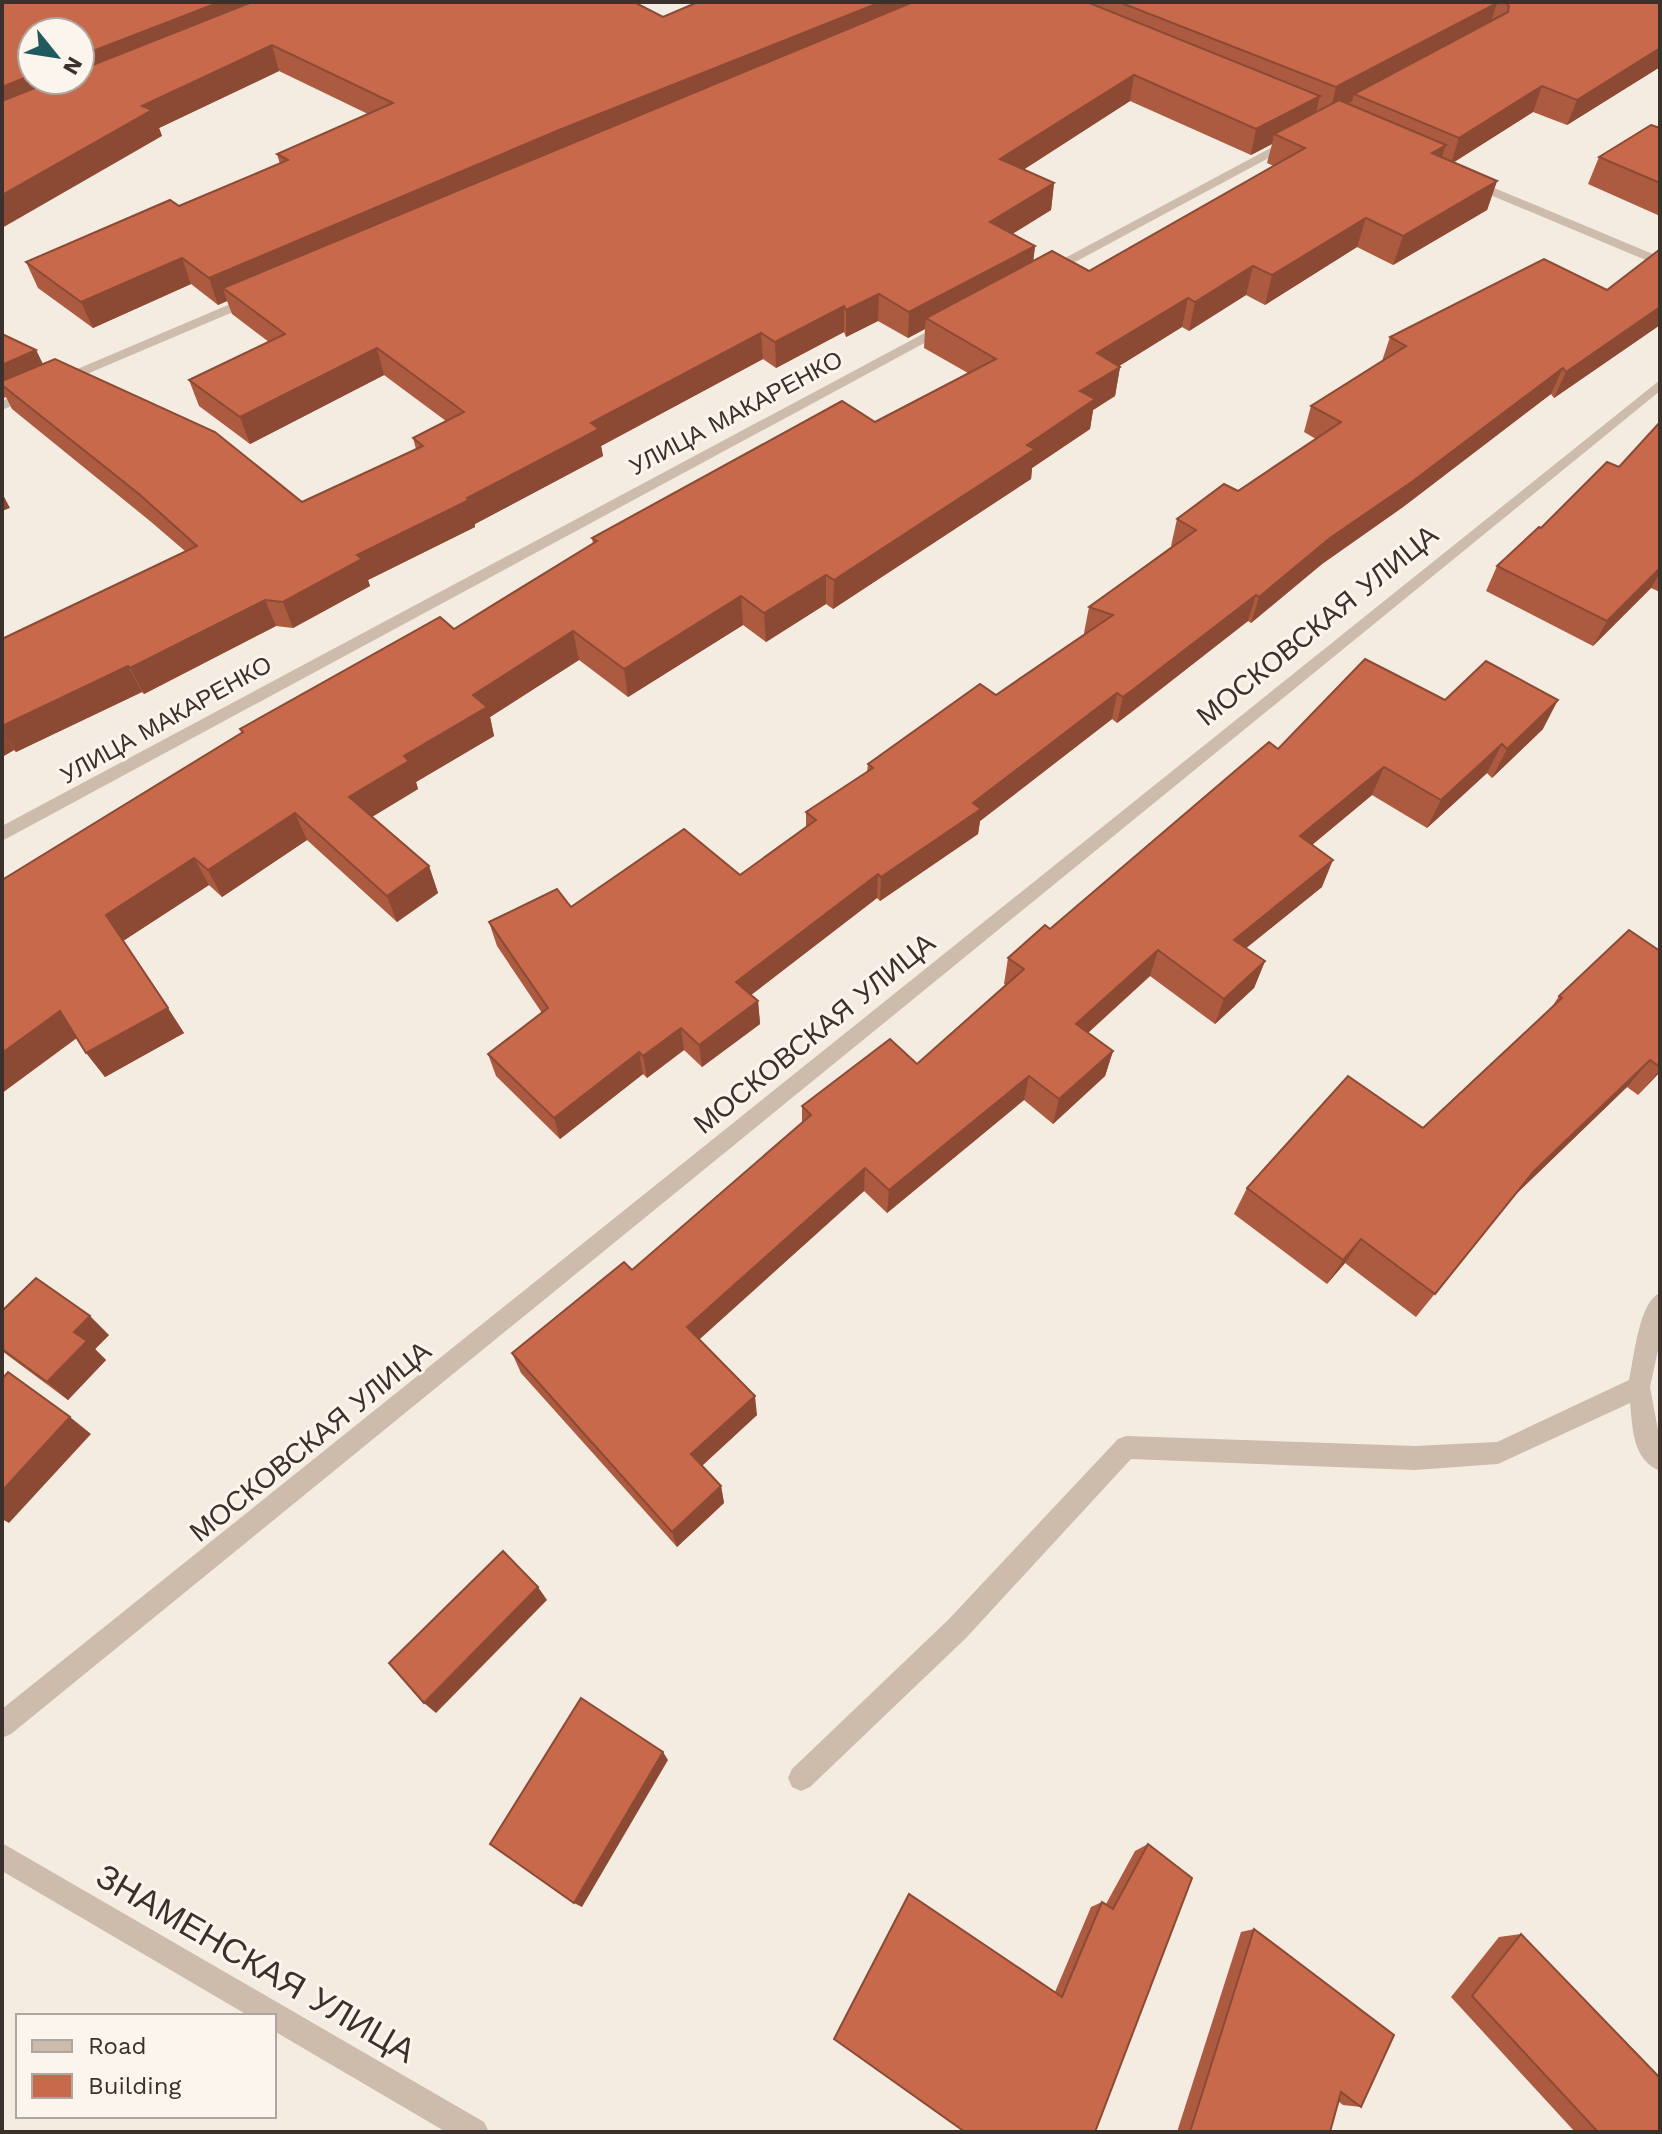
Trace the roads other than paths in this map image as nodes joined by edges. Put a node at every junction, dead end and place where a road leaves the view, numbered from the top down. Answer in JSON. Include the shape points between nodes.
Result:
{"nodes":[{"id":1,"x":1302,"y":135,"type":"edge"},
{"id":2,"x":1456,"y":176,"type":"edge"},
{"id":3,"x":1660,"y":262,"type":"edge"},
{"id":4,"x":1036,"y":277,"type":"edge"},
{"id":5,"x":266,"y":293,"type":"edge"},
{"id":6,"x":966,"y":314,"type":"edge"},
{"id":7,"x":1660,"y":384,"type":"edge"},
{"id":8,"x":2,"y":406,"type":"edge"},
{"id":9,"x":2,"y":834,"type":"edge"},
{"id":10,"x":1660,"y":1303,"type":"edge"},
{"id":11,"x":1639,"y":1387,"type":"junction"},
{"id":12,"x":1660,"y":1459,"type":"edge"},
{"id":13,"x":2,"y":1725,"type":"edge"},
{"id":14,"x":801,"y":1778,"type":"dead end"},
{"id":15,"x":2,"y":1856,"type":"edge"},
{"id":16,"x":272,"y":2014,"type":"edge"},
{"id":17,"x":276,"y":2016,"type":"edge"},
{"id":18,"x":474,"y":2132,"type":"edge"}],
"edges":[{"from":1,"to":4,"type":"street"},
{"from":2,"to":3,"type":"street"},
{"from":5,"to":8,"type":"street"},
{"from":6,"to":9,"type":"street","name":"УЛИЦА МАКАРЕНКО"},
{"from":7,"to":13,"type":"street","name":"МОСКОВСКАЯ УЛИЦА"},
{"from":10,"to":11,"type":"street"},
{"from":11,"to":12,"type":"street","via":[[1646,1443]]},
{"from":11,"to":14,"type":"street","via":[[1498,1453],[1415,1458],[1126,1447],[957,1629]]},
{"from":15,"to":16,"type":"street","name":"ЗНАМЕНСКАЯ УЛИЦА"},
{"from":17,"to":18,"type":"street","name":"ЗНАМЕНСКАЯ УЛИЦА"}]}
